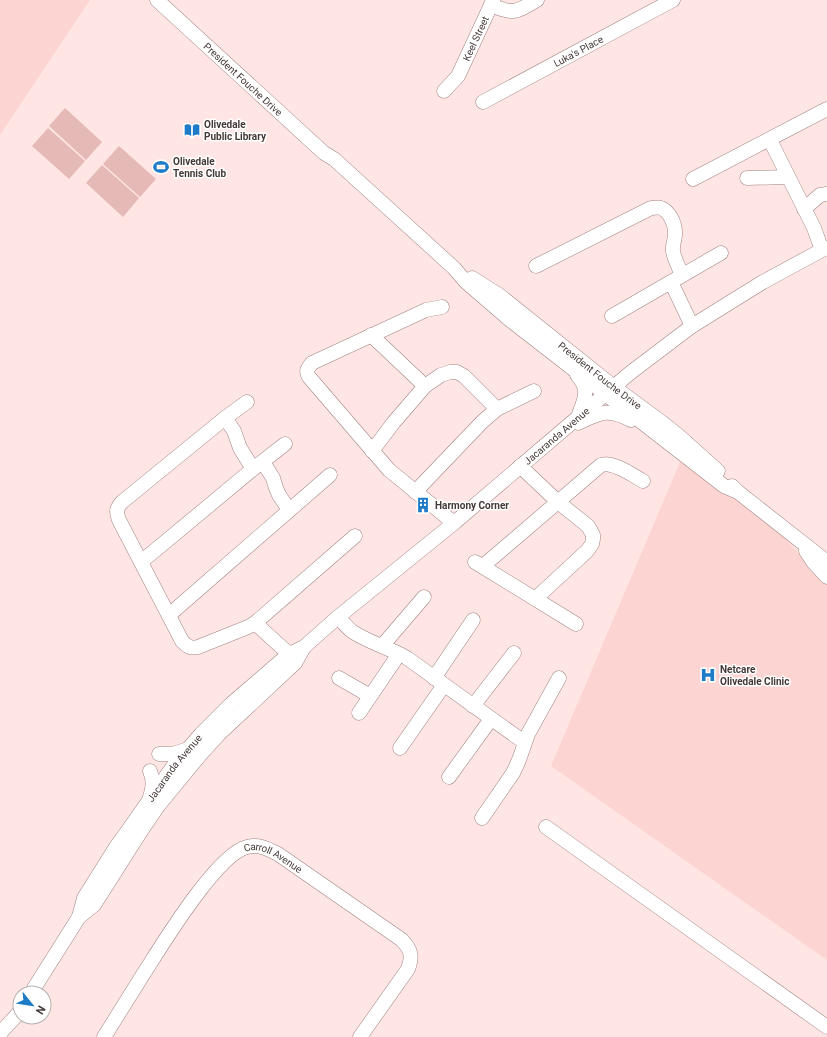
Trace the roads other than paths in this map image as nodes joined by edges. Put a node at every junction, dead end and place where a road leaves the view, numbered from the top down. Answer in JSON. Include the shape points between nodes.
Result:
{"nodes":[{"id":1,"x":157,"y":0,"type":"edge"},
{"id":2,"x":168,"y":0,"type":"edge"},
{"id":3,"x":537,"y":0,"type":"edge"},
{"id":4,"x":673,"y":0,"type":"edge"},
{"id":5,"x":492,"y":3,"type":"edge"},
{"id":6,"x":658,"y":3,"type":"edge"},
{"id":7,"x":444,"y":91,"type":"dead end"},
{"id":8,"x":484,"y":102,"type":"dead end"},
{"id":9,"x":827,"y":109,"type":"edge"},
{"id":10,"x":770,"y":140,"type":"junction"},
{"id":11,"x":331,"y":157,"type":"junction"},
{"id":12,"x":788,"y":177,"type":"junction"},
{"id":13,"x":747,"y":178,"type":"dead end"},
{"id":14,"x":693,"y":179,"type":"dead end"},
{"id":15,"x":827,"y":194,"type":"edge"},
{"id":16,"x":804,"y":209,"type":"junction"},
{"id":17,"x":825,"y":249,"type":"edge"},
{"id":18,"x":721,"y":253,"type":"dead end"},
{"id":19,"x":536,"y":266,"type":"dead end"},
{"id":20,"x":454,"y":268,"type":"junction"},
{"id":21,"x":676,"y":278,"type":"junction"},
{"id":22,"x":442,"y":306,"type":"dead end"},
{"id":23,"x":612,"y":316,"type":"dead end"},
{"id":24,"x":692,"y":326,"type":"junction"},
{"id":25,"x":371,"y":335,"type":"junction"},
{"id":26,"x":564,"y":362,"type":"junction"},
{"id":27,"x":425,"y":386,"type":"junction"},
{"id":28,"x":609,"y":390,"type":"junction"},
{"id":29,"x":534,"y":391,"type":"dead end"},
{"id":30,"x":247,"y":402,"type":"dead end"},
{"id":31,"x":497,"y":410,"type":"junction"},
{"id":32,"x":578,"y":417,"type":"junction"},
{"id":33,"x":225,"y":418,"type":"junction"},
{"id":34,"x":562,"y":430,"type":"junction"},
{"id":35,"x":656,"y":434,"type":"junction"},
{"id":36,"x":285,"y":444,"type":"dead end"},
{"id":37,"x":372,"y":451,"type":"junction"},
{"id":38,"x":258,"y":465,"type":"junction"},
{"id":39,"x":520,"y":466,"type":"junction"},
{"id":40,"x":330,"y":475,"type":"dead end"},
{"id":41,"x":643,"y":481,"type":"dead end"},
{"id":42,"x":415,"y":492,"type":"junction"},
{"id":43,"x":738,"y":492,"type":"junction"},
{"id":44,"x":558,"y":502,"type":"junction"},
{"id":45,"x":289,"y":510,"type":"junction"},
{"id":46,"x":454,"y":523,"type":"junction"},
{"id":47,"x":355,"y":536,"type":"dead end"},
{"id":48,"x":801,"y":542,"type":"junction"},
{"id":49,"x":141,"y":562,"type":"junction"},
{"id":50,"x":827,"y":562,"type":"edge"},
{"id":51,"x":827,"y":577,"type":"edge"},
{"id":52,"x":424,"y":597,"type":"dead end"},
{"id":53,"x":535,"y":599,"type":"junction"},
{"id":54,"x":169,"y":615,"type":"junction"},
{"id":55,"x":338,"y":617,"type":"junction"},
{"id":56,"x":473,"y":620,"type":"dead end"},
{"id":57,"x":255,"y":622,"type":"junction"},
{"id":58,"x":576,"y":624,"type":"dead end"},
{"id":59,"x":382,"y":646,"type":"junction"},
{"id":60,"x":304,"y":648,"type":"junction"},
{"id":61,"x":514,"y":653,"type":"dead end"},
{"id":62,"x":289,"y":654,"type":"junction"},
{"id":63,"x":399,"y":654,"type":"junction"},
{"id":64,"x":340,"y":678,"type":"dead end"},
{"id":65,"x":559,"y":678,"type":"dead end"},
{"id":66,"x":439,"y":682,"type":"junction"},
{"id":67,"x":370,"y":696,"type":"junction"},
{"id":68,"x":473,"y":706,"type":"junction"},
{"id":69,"x":359,"y":713,"type":"dead end"},
{"id":70,"x":491,"y":719,"type":"junction"},
{"id":71,"x":524,"y":742,"type":"junction"},
{"id":72,"x":400,"y":748,"type":"dead end"},
{"id":73,"x":188,"y":749,"type":"junction"},
{"id":74,"x":159,"y":754,"type":"dead end"},
{"id":75,"x":150,"y":771,"type":"dead end"},
{"id":76,"x":449,"y":777,"type":"dead end"},
{"id":77,"x":150,"y":799,"type":"junction"},
{"id":78,"x":482,"y":818,"type":"dead end"},
{"id":79,"x":546,"y":827,"type":"dead end"},
{"id":80,"x":79,"y":917,"type":"junction"},
{"id":81,"x":36,"y":985,"type":"edge"},
{"id":82,"x":12,"y":1021,"type":"edge"},
{"id":83,"x":15,"y":1025,"type":"edge"},
{"id":84,"x":827,"y":1027,"type":"edge"},
{"id":85,"x":0,"y":1034,"type":"edge"},
{"id":86,"x":10,"y":1037,"type":"edge"},
{"id":87,"x":104,"y":1037,"type":"edge"},
{"id":88,"x":360,"y":1037,"type":"edge"}],
"edges":[{"from":1,"to":11,"type":"street","name":"President Fouche Drive"},
{"from":2,"to":11,"type":"street","name":"President Fouche Drive","via":[[327,148]]},
{"from":3,"to":5,"type":"street","via":[[512,11],[502,10]]},
{"from":4,"to":6,"type":"street","name":"Luka's Place"},
{"from":5,"to":7,"type":"street","name":"Keel Street","via":[[458,76]]},
{"from":6,"to":8,"type":"street","name":"Luka's Place"},
{"from":9,"to":10,"type":"street"},
{"from":10,"to":12,"type":"street"},
{"from":10,"to":14,"type":"street"},
{"from":11,"to":20,"type":"street","name":"President Fouche Drive"},
{"from":12,"to":13,"type":"street"},
{"from":12,"to":16,"type":"street"},
{"from":15,"to":16,"type":"street","via":[[820,195]]},
{"from":16,"to":17,"type":"street"},
{"from":17,"to":24,"type":"street","name":"Jacaranda Avenue","via":[[763,282]]},
{"from":18,"to":21,"type":"street"},
{"from":19,"to":21,"type":"street","via":[[656,207],[666,212],[674,224]]},
{"from":20,"to":26,"type":"street","name":"President Fouche Drive","via":[[466,282],[510,320]]},
{"from":20,"to":28,"type":"street","name":"President Fouche Drive","via":[[499,295]]},
{"from":21,"to":23,"type":"street"},
{"from":21,"to":24,"type":"street"},
{"from":22,"to":25,"type":"street","via":[[426,310]]},
{"from":24,"to":28,"type":"street","name":"Jacaranda Avenue"},
{"from":25,"to":27,"type":"street"},
{"from":25,"to":37,"type":"street","via":[[312,363],[307,373]]},
{"from":26,"to":28,"type":"street","name":"President Fouche Drive"},
{"from":26,"to":32,"type":"street","via":[[586,389]]},
{"from":27,"to":31,"type":"street","via":[[441,375],[457,372],[471,382]]},
{"from":27,"to":37,"type":"street"},
{"from":28,"to":32,"type":"street","name":"Jacaranda Avenue"},
{"from":28,"to":35,"type":"street","name":"President Fouche Drive"},
{"from":28,"to":43,"type":"street","name":"President Fouche Drive","via":[[632,399],[679,436]]},
{"from":29,"to":31,"type":"street"},
{"from":30,"to":33,"type":"street"},
{"from":31,"to":42,"type":"street","via":[[482,422]]},
{"from":32,"to":34,"type":"street","name":"Jacaranda Avenue"},
{"from":33,"to":38,"type":"street","via":[[234,431],[240,448]]},
{"from":33,"to":49,"type":"street","via":[[117,508],[118,520]]},
{"from":34,"to":35,"type":"street","via":[[595,415],[612,412]]},
{"from":34,"to":39,"type":"street","name":"Jacaranda Avenue"},
{"from":35,"to":43,"type":"street","name":"President Fouche Drive","via":[[724,486]]},
{"from":36,"to":38,"type":"street"},
{"from":37,"to":42,"type":"street","via":[[389,470]]},
{"from":38,"to":45,"type":"street","via":[[273,478],[279,495]]},
{"from":38,"to":49,"type":"street"},
{"from":39,"to":44,"type":"street"},
{"from":39,"to":46,"type":"street","name":"Jacaranda Avenue"},
{"from":40,"to":45,"type":"street"},
{"from":41,"to":44,"type":"street","via":[[615,466],[605,464],[596,468]]},
{"from":42,"to":46,"type":"street"},
{"from":43,"to":48,"type":"street","name":"President Fouche Drive"},
{"from":44,"to":53,"type":"street","via":[[588,526],[593,535],[592,544]]},
{"from":44,"to":53,"type":"street","via":[[479,564]]},
{"from":45,"to":54,"type":"street"},
{"from":46,"to":55,"type":"street","name":"Jacaranda Avenue"},
{"from":47,"to":57,"type":"street"},
{"from":48,"to":50,"type":"street","name":"President Fouche Drive"},
{"from":48,"to":51,"type":"street","via":[[814,563]]},
{"from":49,"to":54,"type":"street"},
{"from":52,"to":59,"type":"street"},
{"from":53,"to":58,"type":"street"},
{"from":54,"to":57,"type":"street","via":[[182,641],[192,648]]},
{"from":55,"to":59,"type":"street","via":[[353,632]]},
{"from":55,"to":60,"type":"street","name":"Jacaranda Avenue"},
{"from":56,"to":66,"type":"street"},
{"from":57,"to":62,"type":"street"},
{"from":59,"to":63,"type":"street"},
{"from":60,"to":62,"type":"street","name":"Jacaranda Avenue"},
{"from":60,"to":80,"type":"street","name":"Jacaranda Avenue","via":[[295,663],[200,755],[158,806],[94,905]]},
{"from":61,"to":68,"type":"street"},
{"from":62,"to":73,"type":"street","name":"Jacaranda Avenue","via":[[231,704]]},
{"from":63,"to":66,"type":"street"},
{"from":63,"to":67,"type":"street"},
{"from":64,"to":67,"type":"street"},
{"from":65,"to":71,"type":"street"},
{"from":66,"to":68,"type":"street"},
{"from":66,"to":72,"type":"street"},
{"from":67,"to":69,"type":"street"},
{"from":68,"to":70,"type":"street"},
{"from":70,"to":71,"type":"street"},
{"from":70,"to":76,"type":"street"},
{"from":71,"to":78,"type":"street","via":[[513,773]]},
{"from":73,"to":74,"type":"street","via":[[173,754]]},
{"from":73,"to":77,"type":"street","name":"Jacaranda Avenue"},
{"from":75,"to":77,"type":"street","via":[[153,790]]},
{"from":77,"to":80,"type":"street","name":"Jacaranda Avenue","via":[[84,898]]},
{"from":79,"to":84,"type":"street"},
{"from":80,"to":81,"type":"street","name":"Jacaranda Avenue"},
{"from":82,"to":85,"type":"street"},
{"from":83,"to":86,"type":"street"},
{"from":87,"to":88,"type":"street","name":"Carroll Avenue","via":[[173,928],[214,872],[238,851],[258,846],[278,854],[407,945],[411,953],[408,969]]}]}
